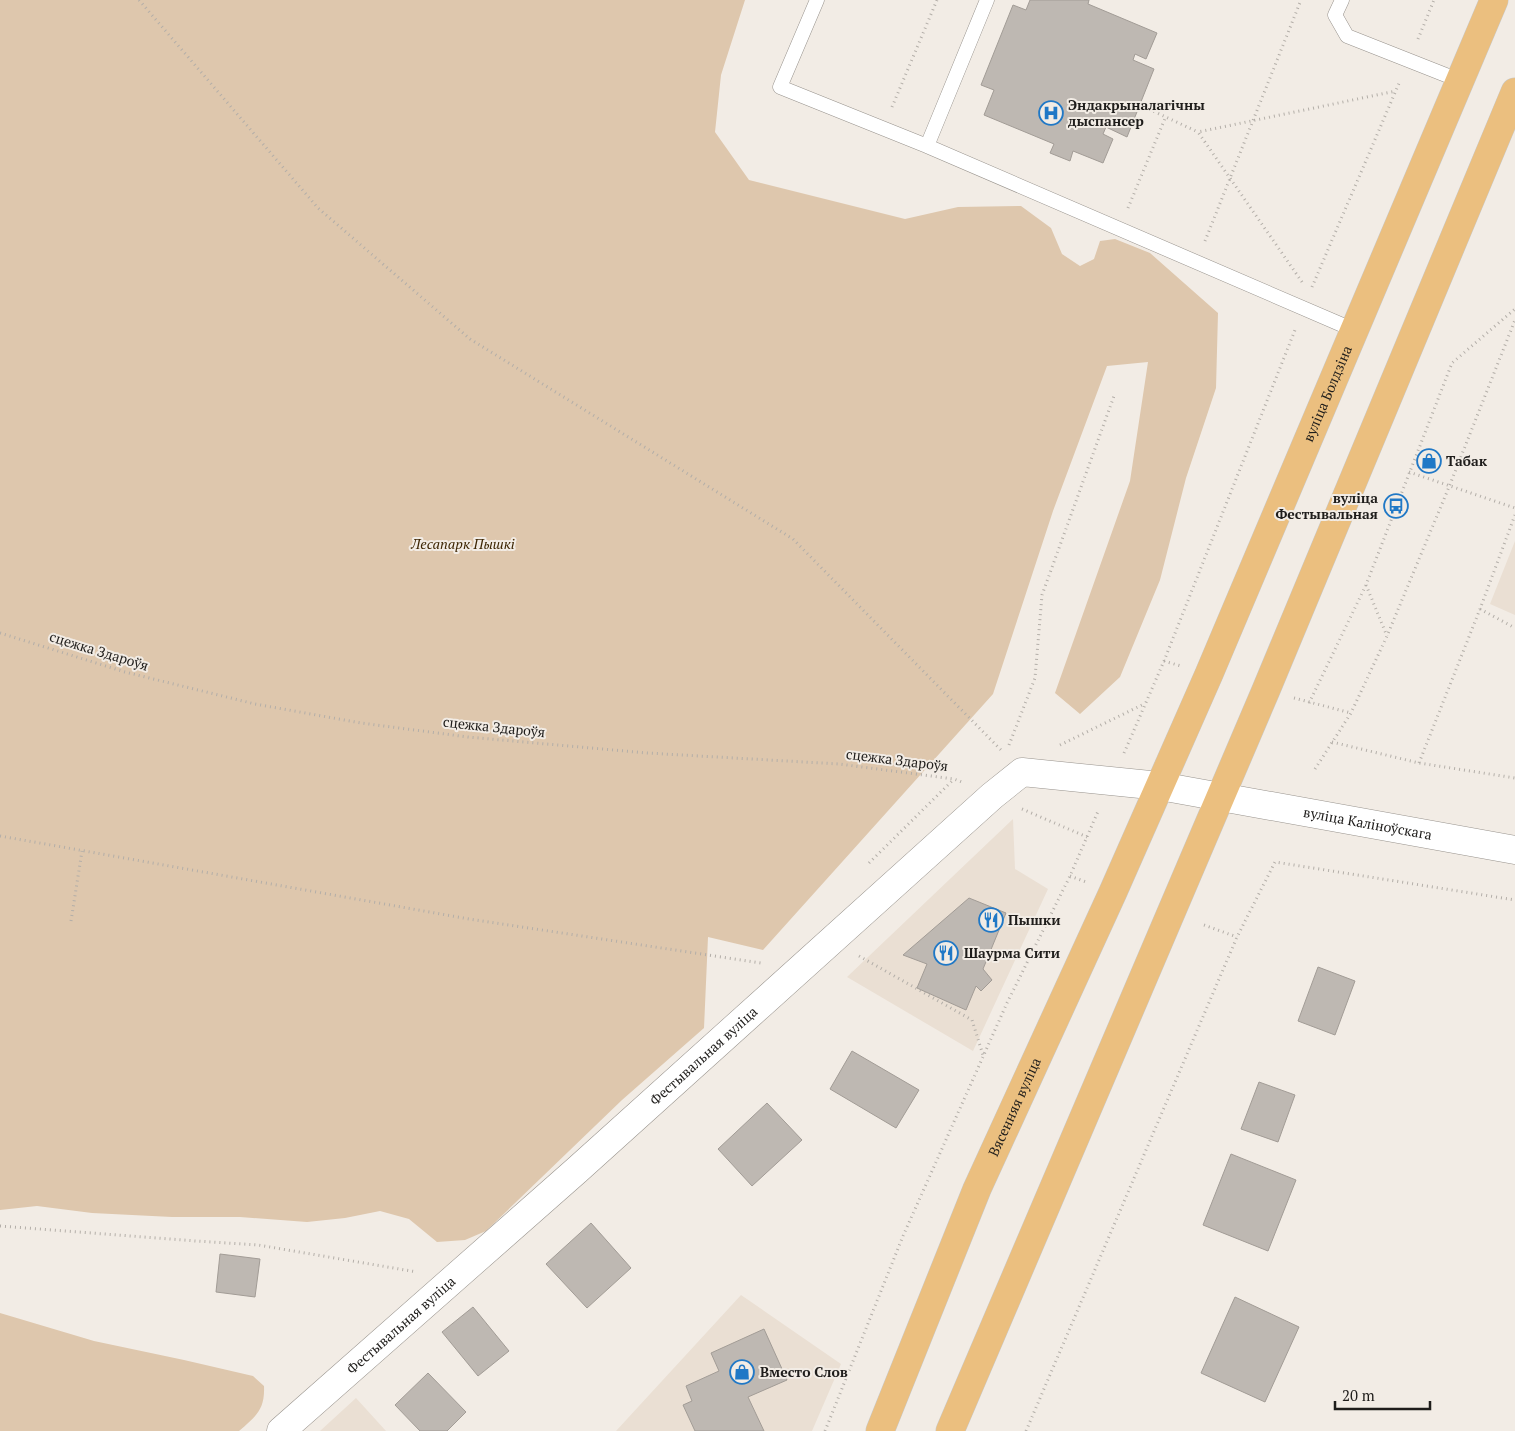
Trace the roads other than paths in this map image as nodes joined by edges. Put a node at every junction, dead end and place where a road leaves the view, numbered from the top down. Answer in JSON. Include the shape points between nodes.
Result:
{"nodes":[{"id":1,"x":818,"y":0,"type":"edge"},
{"id":2,"x":988,"y":0,"type":"edge"},
{"id":3,"x":1342,"y":0,"type":"edge"},
{"id":4,"x":1494,"y":0,"type":"edge"},
{"id":5,"x":1460,"y":81,"type":"junction"},
{"id":6,"x":1513,"y":101,"type":"edge"},
{"id":7,"x":927,"y":146,"type":"junction"},
{"id":8,"x":1354,"y":330,"type":"junction"},
{"id":9,"x":1160,"y":786,"type":"junction"},
{"id":10,"x":1221,"y":798,"type":"junction"},
{"id":11,"x":1515,"y":850,"type":"edge"},
{"id":12,"x":281,"y":1431,"type":"edge"},
{"id":13,"x":880,"y":1431,"type":"edge"},
{"id":14,"x":950,"y":1431,"type":"edge"}],
"edges":[{"from":1,"to":7,"type":"lane","via":[[780,87]]},
{"from":2,"to":7,"type":"lane"},
{"from":3,"to":5,"type":"lane","via":[[1336,15],[1347,36]]},
{"from":4,"to":5,"type":"main road","name":"вуліца Болдзіна"},
{"from":5,"to":8,"type":"main road","name":"вуліца Болдзіна"},
{"from":6,"to":10,"type":"main road"},
{"from":7,"to":8,"type":"lane"},
{"from":8,"to":9,"type":"main road","name":"вуліца Болдзіна"},
{"from":9,"to":10,"type":"street","name":"вуліца Каліноўскага"},
{"from":9,"to":12,"type":"street","name":"Фестывальная вуліца","via":[[1112,781],[1014,763],[992,796],[585,1164]]},
{"from":9,"to":13,"type":"main road","name":"Вясенняя вуліца","via":[[977,1189]]},
{"from":10,"to":11,"type":"street","name":"вуліца Каліноўскага"},
{"from":10,"to":14,"type":"main road"}]}
